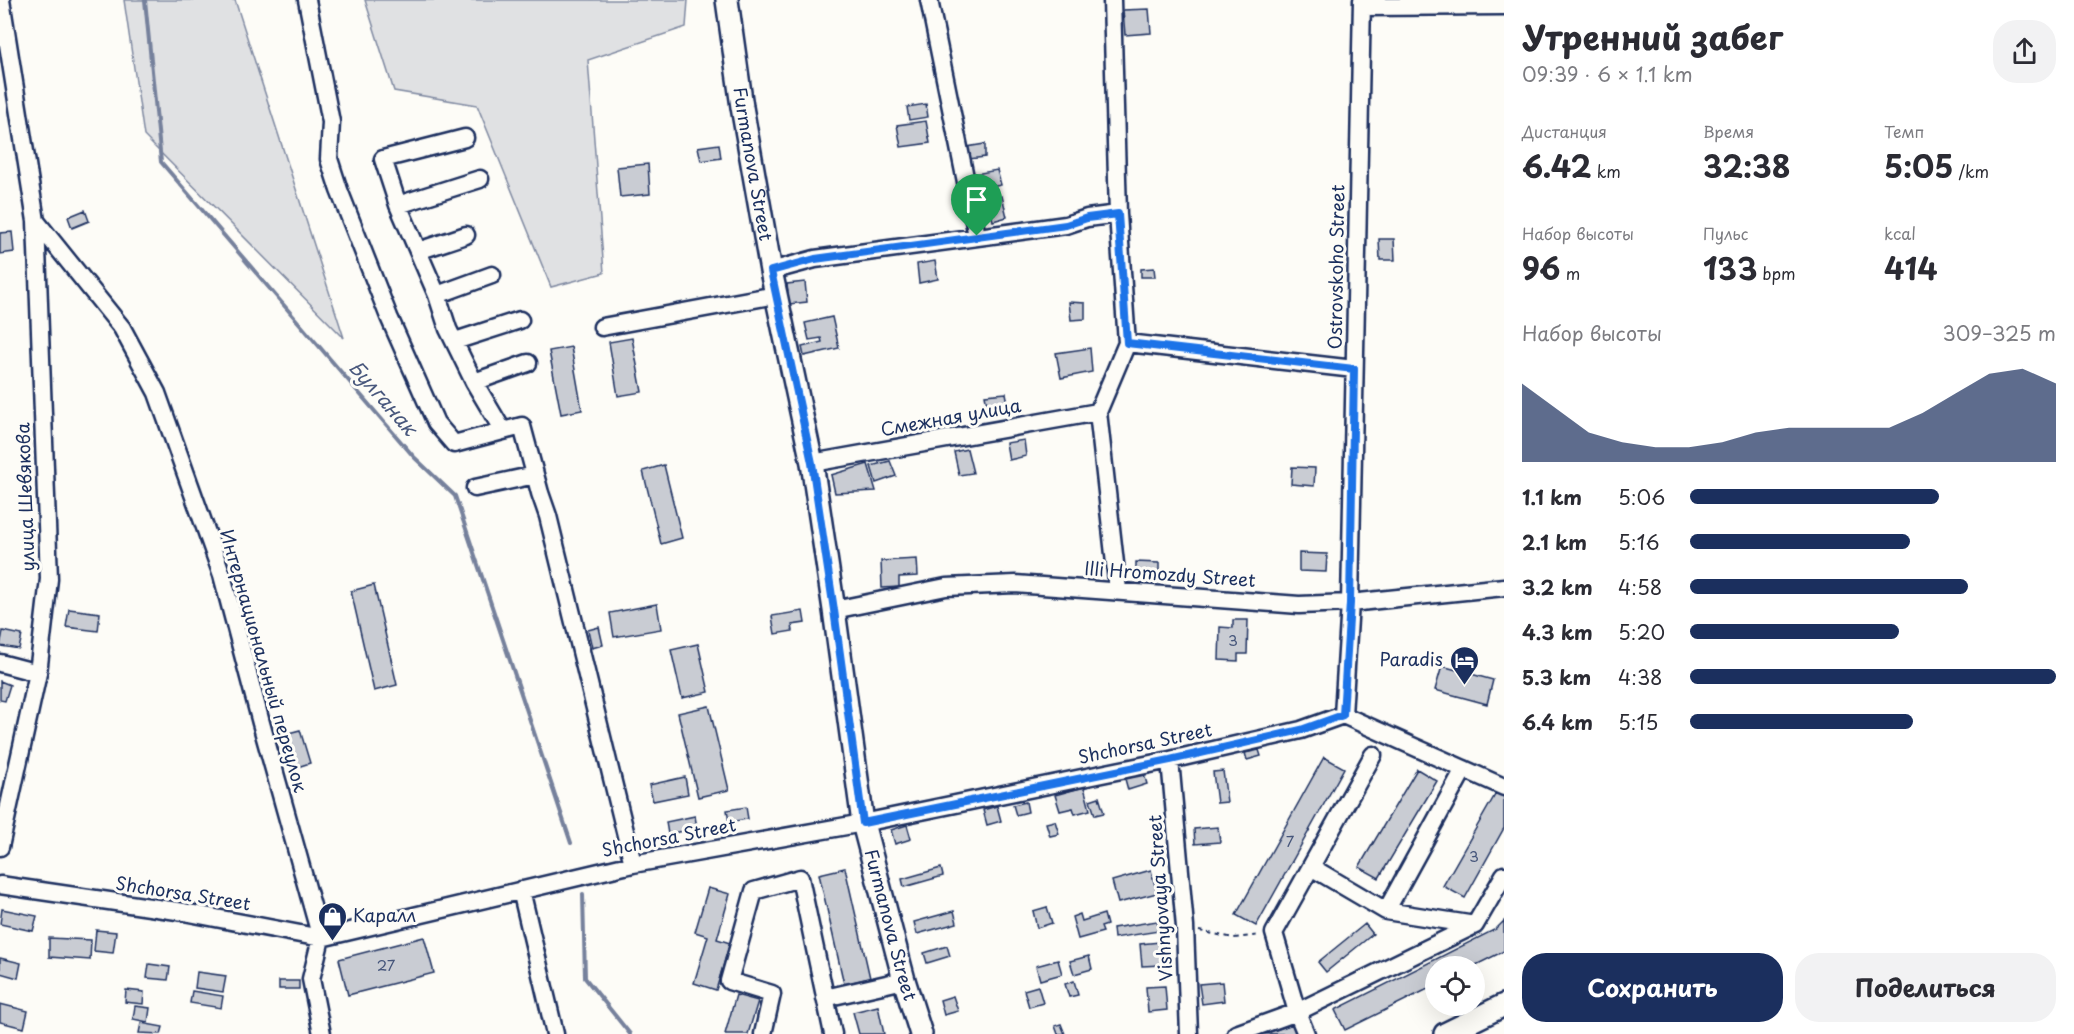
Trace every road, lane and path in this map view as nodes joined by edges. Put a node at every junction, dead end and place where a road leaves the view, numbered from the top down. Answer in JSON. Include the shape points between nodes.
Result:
{"nodes":[{"id":1,"x":1,"y":0,"type":"edge"},
{"id":2,"x":307,"y":0,"type":"edge"},
{"id":3,"x":728,"y":0,"type":"edge"},
{"id":4,"x":929,"y":0,"type":"edge"},
{"id":5,"x":1112,"y":0,"type":"edge"},
{"id":6,"x":1362,"y":4,"type":"edge"},
{"id":7,"x":1504,"y":6,"type":"edge"},
{"id":8,"x":465,"y":138,"type":"dead end"},
{"id":9,"x":480,"y":179,"type":"dead end"},
{"id":10,"x":398,"y":206,"type":"junction"},
{"id":11,"x":1118,"y":214,"type":"junction"},
{"id":12,"x":36,"y":221,"type":"junction"},
{"id":13,"x":466,"y":235,"type":"dead end"},
{"id":14,"x":977,"y":236,"type":"junction"},
{"id":15,"x":418,"y":251,"type":"junction"},
{"id":16,"x":771,"y":271,"type":"junction"},
{"id":17,"x":492,"y":275,"type":"dead end"},
{"id":18,"x":436,"y":295,"type":"junction"},
{"id":19,"x":776,"y":295,"type":"junction"},
{"id":20,"x":520,"y":320,"type":"dead end"},
{"id":21,"x":602,"y":327,"type":"dead end"},
{"id":22,"x":455,"y":342,"type":"junction"},
{"id":23,"x":1127,"y":343,"type":"junction"},
{"id":24,"x":528,"y":363,"type":"dead end"},
{"id":25,"x":1354,"y":369,"type":"junction"},
{"id":26,"x":474,"y":382,"type":"junction"},
{"id":27,"x":1098,"y":412,"type":"junction"},
{"id":28,"x":503,"y":430,"type":"junction"},
{"id":29,"x":812,"y":463,"type":"junction"},
{"id":30,"x":535,"y":475,"type":"junction"},
{"id":31,"x":475,"y":488,"type":"dead end"},
{"id":32,"x":1504,"y":587,"type":"edge"},
{"id":33,"x":1118,"y":590,"type":"junction"},
{"id":34,"x":1350,"y":603,"type":"junction"},
{"id":35,"x":834,"y":610,"type":"junction"},
{"id":36,"x":0,"y":663,"type":"edge"},
{"id":37,"x":38,"y":673,"type":"junction"},
{"id":38,"x":1343,"y":715,"type":"junction"},
{"id":39,"x":1373,"y":755,"type":"dead end"},
{"id":40,"x":1170,"y":760,"type":"junction"},
{"id":41,"x":1464,"y":770,"type":"junction"},
{"id":42,"x":1504,"y":787,"type":"edge"},
{"id":43,"x":863,"y":823,"type":"junction"},
{"id":44,"x":0,"y":847,"type":"edge"},
{"id":45,"x":633,"y":864,"type":"junction"},
{"id":46,"x":1311,"y":867,"type":"junction"},
{"id":47,"x":1504,"y":875,"type":"edge"},
{"id":48,"x":0,"y":885,"type":"edge"},
{"id":49,"x":521,"y":890,"type":"junction"},
{"id":50,"x":1386,"y":911,"type":"junction"},
{"id":51,"x":1475,"y":925,"type":"junction"},
{"id":52,"x":1185,"y":927,"type":"junction"},
{"id":53,"x":1274,"y":933,"type":"junction"},
{"id":54,"x":321,"y":938,"type":"junction"},
{"id":55,"x":904,"y":980,"type":"junction"},
{"id":56,"x":825,"y":998,"type":"junction"},
{"id":57,"x":1504,"y":1005,"type":"edge"},
{"id":58,"x":1297,"y":1012,"type":"junction"},
{"id":59,"x":322,"y":1034,"type":"edge"},
{"id":60,"x":555,"y":1034,"type":"edge"},
{"id":61,"x":763,"y":1034,"type":"edge"},
{"id":62,"x":833,"y":1034,"type":"edge"},
{"id":63,"x":921,"y":1034,"type":"edge"},
{"id":64,"x":1189,"y":1034,"type":"edge"},
{"id":65,"x":1236,"y":1034,"type":"edge"},
{"id":66,"x":1306,"y":1034,"type":"edge"},
{"id":67,"x":1445,"y":1034,"type":"edge"}],
"edges":[{"from":1,"to":12,"type":"street","name":"улица Шевякова"},
{"from":2,"to":28,"type":"street","via":[[331,122],[329,159],[389,317],[436,423],[454,444]]},
{"from":3,"to":16,"type":"main road","name":"Furmanova Street"},
{"from":4,"to":14,"type":"street"},
{"from":5,"to":11,"type":"street"},
{"from":6,"to":7,"type":"street"},
{"from":6,"to":25,"type":"street","name":"Ostrovskoho Street"},
{"from":8,"to":10,"type":"street","via":[[383,159]]},
{"from":9,"to":10,"type":"street"},
{"from":10,"to":15,"type":"street"},
{"from":11,"to":14,"type":"street"},
{"from":11,"to":23,"type":"street"},
{"from":12,"to":37,"type":"street","name":"улица Шевякова","via":[[49,579]]},
{"from":12,"to":54,"type":"street","name":"Интернациональный переулок","via":[[122,328],[157,393],[222,575]]},
{"from":13,"to":15,"type":"street"},
{"from":14,"to":16,"type":"street","via":[[815,259]]},
{"from":15,"to":18,"type":"street"},
{"from":16,"to":19,"type":"main road","name":"Furmanova Street"},
{"from":17,"to":18,"type":"street"},
{"from":18,"to":22,"type":"street"},
{"from":19,"to":21,"type":"street"},
{"from":19,"to":29,"type":"main road","name":"Furmanova Street"},
{"from":20,"to":22,"type":"street"},
{"from":22,"to":26,"type":"street"},
{"from":23,"to":25,"type":"street"},
{"from":23,"to":27,"type":"street"},
{"from":24,"to":26,"type":"street"},
{"from":25,"to":34,"type":"street","name":"Ostrovskoho Street"},
{"from":26,"to":28,"type":"street"},
{"from":27,"to":29,"type":"street","name":"Смежная улица"},
{"from":27,"to":33,"type":"street"},
{"from":28,"to":30,"type":"street","via":[[522,426]]},
{"from":29,"to":35,"type":"main road","name":"Furmanova Street"},
{"from":30,"to":31,"type":"street"},
{"from":30,"to":45,"type":"street"},
{"from":32,"to":34,"type":"street","name":"Illi Hromozdy Street"},
{"from":33,"to":34,"type":"street","name":"Illi Hromozdy Street","via":[[1299,605]]},
{"from":33,"to":35,"type":"street","name":"Illi Hromozdy Street","via":[[1015,584],[946,587]]},
{"from":34,"to":38,"type":"street","name":"Ostrovskoho Street"},
{"from":35,"to":43,"type":"main road","name":"Furmanova Street"},
{"from":36,"to":37,"type":"street"},
{"from":37,"to":44,"type":"street","name":"улица Шевякова"},
{"from":38,"to":40,"type":"street","name":"Shchorsa Street","via":[[1301,730]]},
{"from":38,"to":41,"type":"street"},
{"from":39,"to":46,"type":"street"},
{"from":40,"to":43,"type":"street","name":"Shchorsa Street"},
{"from":40,"to":52,"type":"street","name":"Vishnyovaya Street"},
{"from":41,"to":42,"type":"street"},
{"from":41,"to":50,"type":"street"},
{"from":43,"to":45,"type":"street","name":"Shchorsa Street"},
{"from":43,"to":55,"type":"main road","name":"Furmanova Street"},
{"from":45,"to":49,"type":"street","name":"Shchorsa Street"},
{"from":46,"to":50,"type":"street"},
{"from":46,"to":53,"type":"street"},
{"from":47,"to":51,"type":"street"},
{"from":48,"to":54,"type":"street","name":"Shchorsa Street","via":[[184,912]]},
{"from":49,"to":54,"type":"street","name":"Shchorsa Street"},
{"from":49,"to":60,"type":"street"},
{"from":50,"to":51,"type":"street"},
{"from":51,"to":58,"type":"street"},
{"from":52,"to":53,"type":"path","via":[[1234,938]]},
{"from":52,"to":64,"type":"street","name":"Vishnyovaya Street"},
{"from":53,"to":58,"type":"street"},
{"from":54,"to":59,"type":"street","via":[[311,979]]},
{"from":55,"to":56,"type":"street"},
{"from":55,"to":63,"type":"main road","name":"Furmanova Street"},
{"from":56,"to":61,"type":"street","via":[[800,878],[754,891],[729,981],[772,994]]},
{"from":56,"to":62,"type":"street"},
{"from":57,"to":67,"type":"main road"},
{"from":58,"to":65,"type":"street"},
{"from":58,"to":66,"type":"street"}]}
